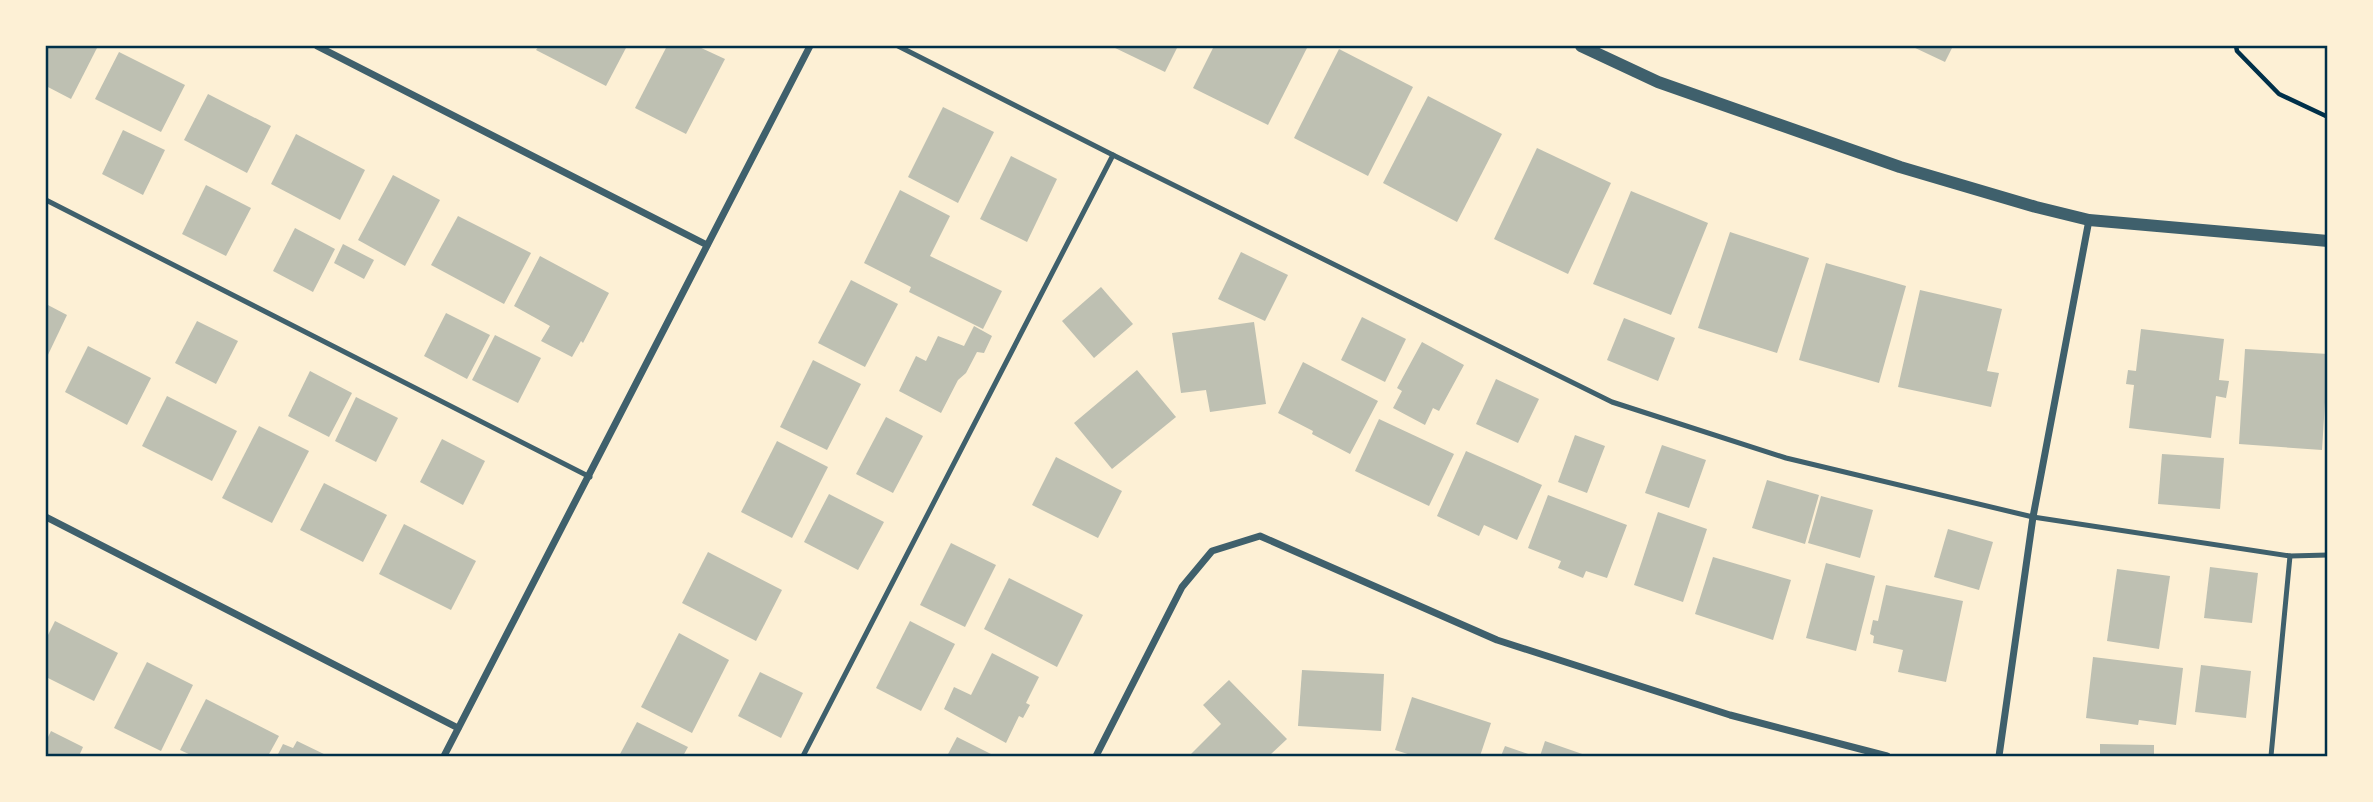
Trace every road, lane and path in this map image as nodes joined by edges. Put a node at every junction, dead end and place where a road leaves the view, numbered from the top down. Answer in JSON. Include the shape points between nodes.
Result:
{"nodes":[{"id":1,"x":317,"y":46,"type":"edge"},
{"id":2,"x":810,"y":46,"type":"edge"},
{"id":3,"x":898,"y":46,"type":"edge"},
{"id":4,"x":1581,"y":46,"type":"edge"},
{"id":5,"x":2236,"y":46,"type":"edge"},
{"id":6,"x":2328,"y":117,"type":"edge"},
{"id":7,"x":1112,"y":156,"type":"junction"},
{"id":8,"x":46,"y":200,"type":"edge"},
{"id":9,"x":2089,"y":220,"type":"junction"},
{"id":10,"x":2328,"y":241,"type":"edge"},
{"id":11,"x":707,"y":245,"type":"junction"},
{"id":12,"x":590,"y":477,"type":"junction"},
{"id":13,"x":46,"y":517,"type":"edge"},
{"id":14,"x":2033,"y":517,"type":"junction"},
{"id":15,"x":2328,"y":555,"type":"edge"},
{"id":16,"x":2290,"y":556,"type":"junction"},
{"id":17,"x":458,"y":728,"type":"junction"},
{"id":18,"x":444,"y":757,"type":"edge"},
{"id":19,"x":803,"y":757,"type":"edge"},
{"id":20,"x":1096,"y":757,"type":"edge"},
{"id":21,"x":1888,"y":757,"type":"edge"},
{"id":22,"x":1998,"y":757,"type":"edge"},
{"id":23,"x":2271,"y":757,"type":"edge"}],
"edges":[{"from":1,"to":11,"type":"street"},
{"from":2,"to":11,"type":"street"},
{"from":3,"to":7,"type":"lane"},
{"from":4,"to":9,"type":"street","via":[[1658,82],[1900,167]]},
{"from":5,"to":6,"type":"path","via":[[2279,94]]},
{"from":7,"to":14,"type":"lane","via":[[1612,402],[1786,458]]},
{"from":7,"to":19,"type":"lane"},
{"from":8,"to":12,"type":"lane"},
{"from":9,"to":10,"type":"street"},
{"from":9,"to":14,"type":"street"},
{"from":11,"to":12,"type":"street"},
{"from":12,"to":17,"type":"street"},
{"from":13,"to":17,"type":"street"},
{"from":14,"to":16,"type":"lane"},
{"from":14,"to":22,"type":"street"},
{"from":15,"to":16,"type":"lane"},
{"from":16,"to":23,"type":"lane"},
{"from":17,"to":18,"type":"street"},
{"from":20,"to":21,"type":"street","via":[[1182,587],[1212,551],[1260,536],[1497,640],[1730,715]]}]}
